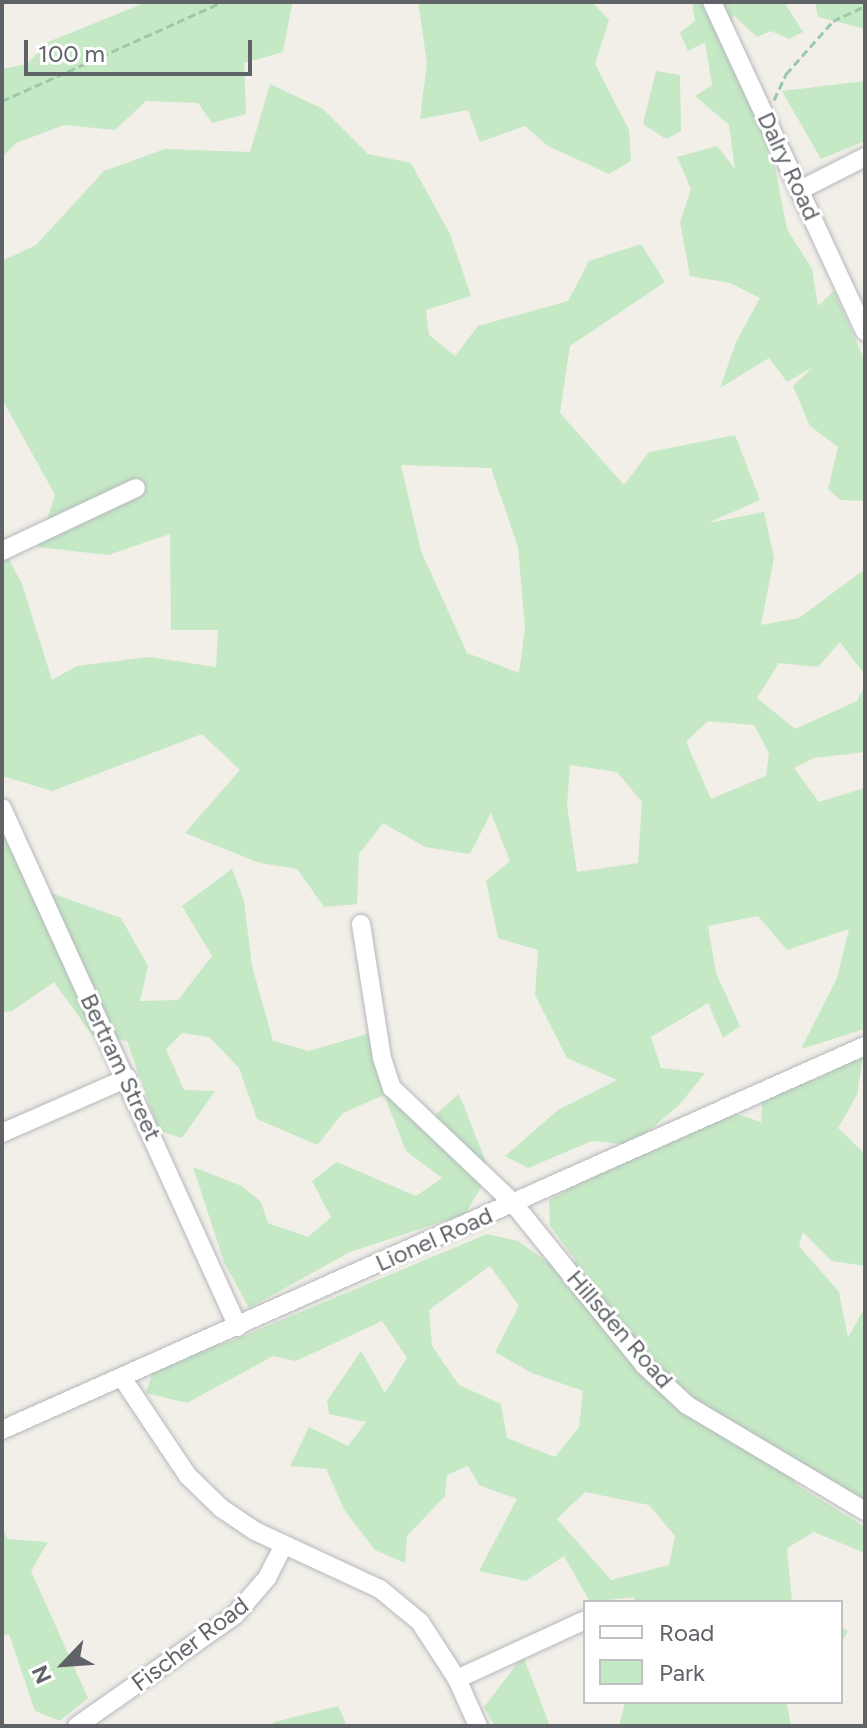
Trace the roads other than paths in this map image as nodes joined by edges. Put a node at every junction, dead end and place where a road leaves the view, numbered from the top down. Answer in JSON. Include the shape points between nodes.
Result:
{"nodes":[{"id":1,"x":712,"y":2,"type":"edge"},
{"id":2,"x":865,"y":157,"type":"edge"},
{"id":3,"x":800,"y":190,"type":"junction"},
{"id":4,"x":865,"y":331,"type":"edge"},
{"id":5,"x":136,"y":488,"type":"dead end"},
{"id":6,"x":2,"y":551,"type":"edge"},
{"id":7,"x":2,"y":808,"type":"edge"},
{"id":8,"x":361,"y":924,"type":"dead end"},
{"id":9,"x":865,"y":1046,"type":"edge"},
{"id":10,"x":127,"y":1078,"type":"junction"},
{"id":11,"x":2,"y":1133,"type":"edge"},
{"id":12,"x":513,"y":1203,"type":"junction"},
{"id":13,"x":238,"y":1327,"type":"junction"},
{"id":14,"x":123,"y":1379,"type":"junction"},
{"id":15,"x":2,"y":1430,"type":"edge"},
{"id":16,"x":865,"y":1511,"type":"edge"},
{"id":17,"x":284,"y":1545,"type":"junction"},
{"id":18,"x":583,"y":1621,"type":"edge"},
{"id":19,"x":457,"y":1679,"type":"junction"},
{"id":20,"x":77,"y":1726,"type":"edge"},
{"id":21,"x":478,"y":1726,"type":"edge"}],
"edges":[{"from":1,"to":3,"type":"street","name":"Dalry Road"},
{"from":2,"to":3,"type":"street"},
{"from":3,"to":4,"type":"street","name":"Dalry Road"},
{"from":5,"to":6,"type":"street"},
{"from":7,"to":10,"type":"street","name":"Bertram Street"},
{"from":8,"to":12,"type":"street","name":"Hillsden Road","via":[[382,1058],[392,1088]]},
{"from":9,"to":12,"type":"street","name":"Lionel Road"},
{"from":10,"to":11,"type":"street"},
{"from":10,"to":13,"type":"street","name":"Bertram Street"},
{"from":12,"to":13,"type":"street","name":"Lionel Road"},
{"from":12,"to":16,"type":"street","name":"Hillsden Road","via":[[644,1365],[687,1405]]},
{"from":13,"to":14,"type":"street","name":"Lionel Road"},
{"from":14,"to":15,"type":"street","name":"Lionel Road"},
{"from":14,"to":17,"type":"street","via":[[188,1476],[221,1508]]},
{"from":17,"to":19,"type":"street","via":[[380,1589],[420,1622]]},
{"from":17,"to":20,"type":"street","name":"Fischer Road","via":[[267,1578],[235,1615]]},
{"from":18,"to":19,"type":"street"},
{"from":19,"to":21,"type":"street"}]}
